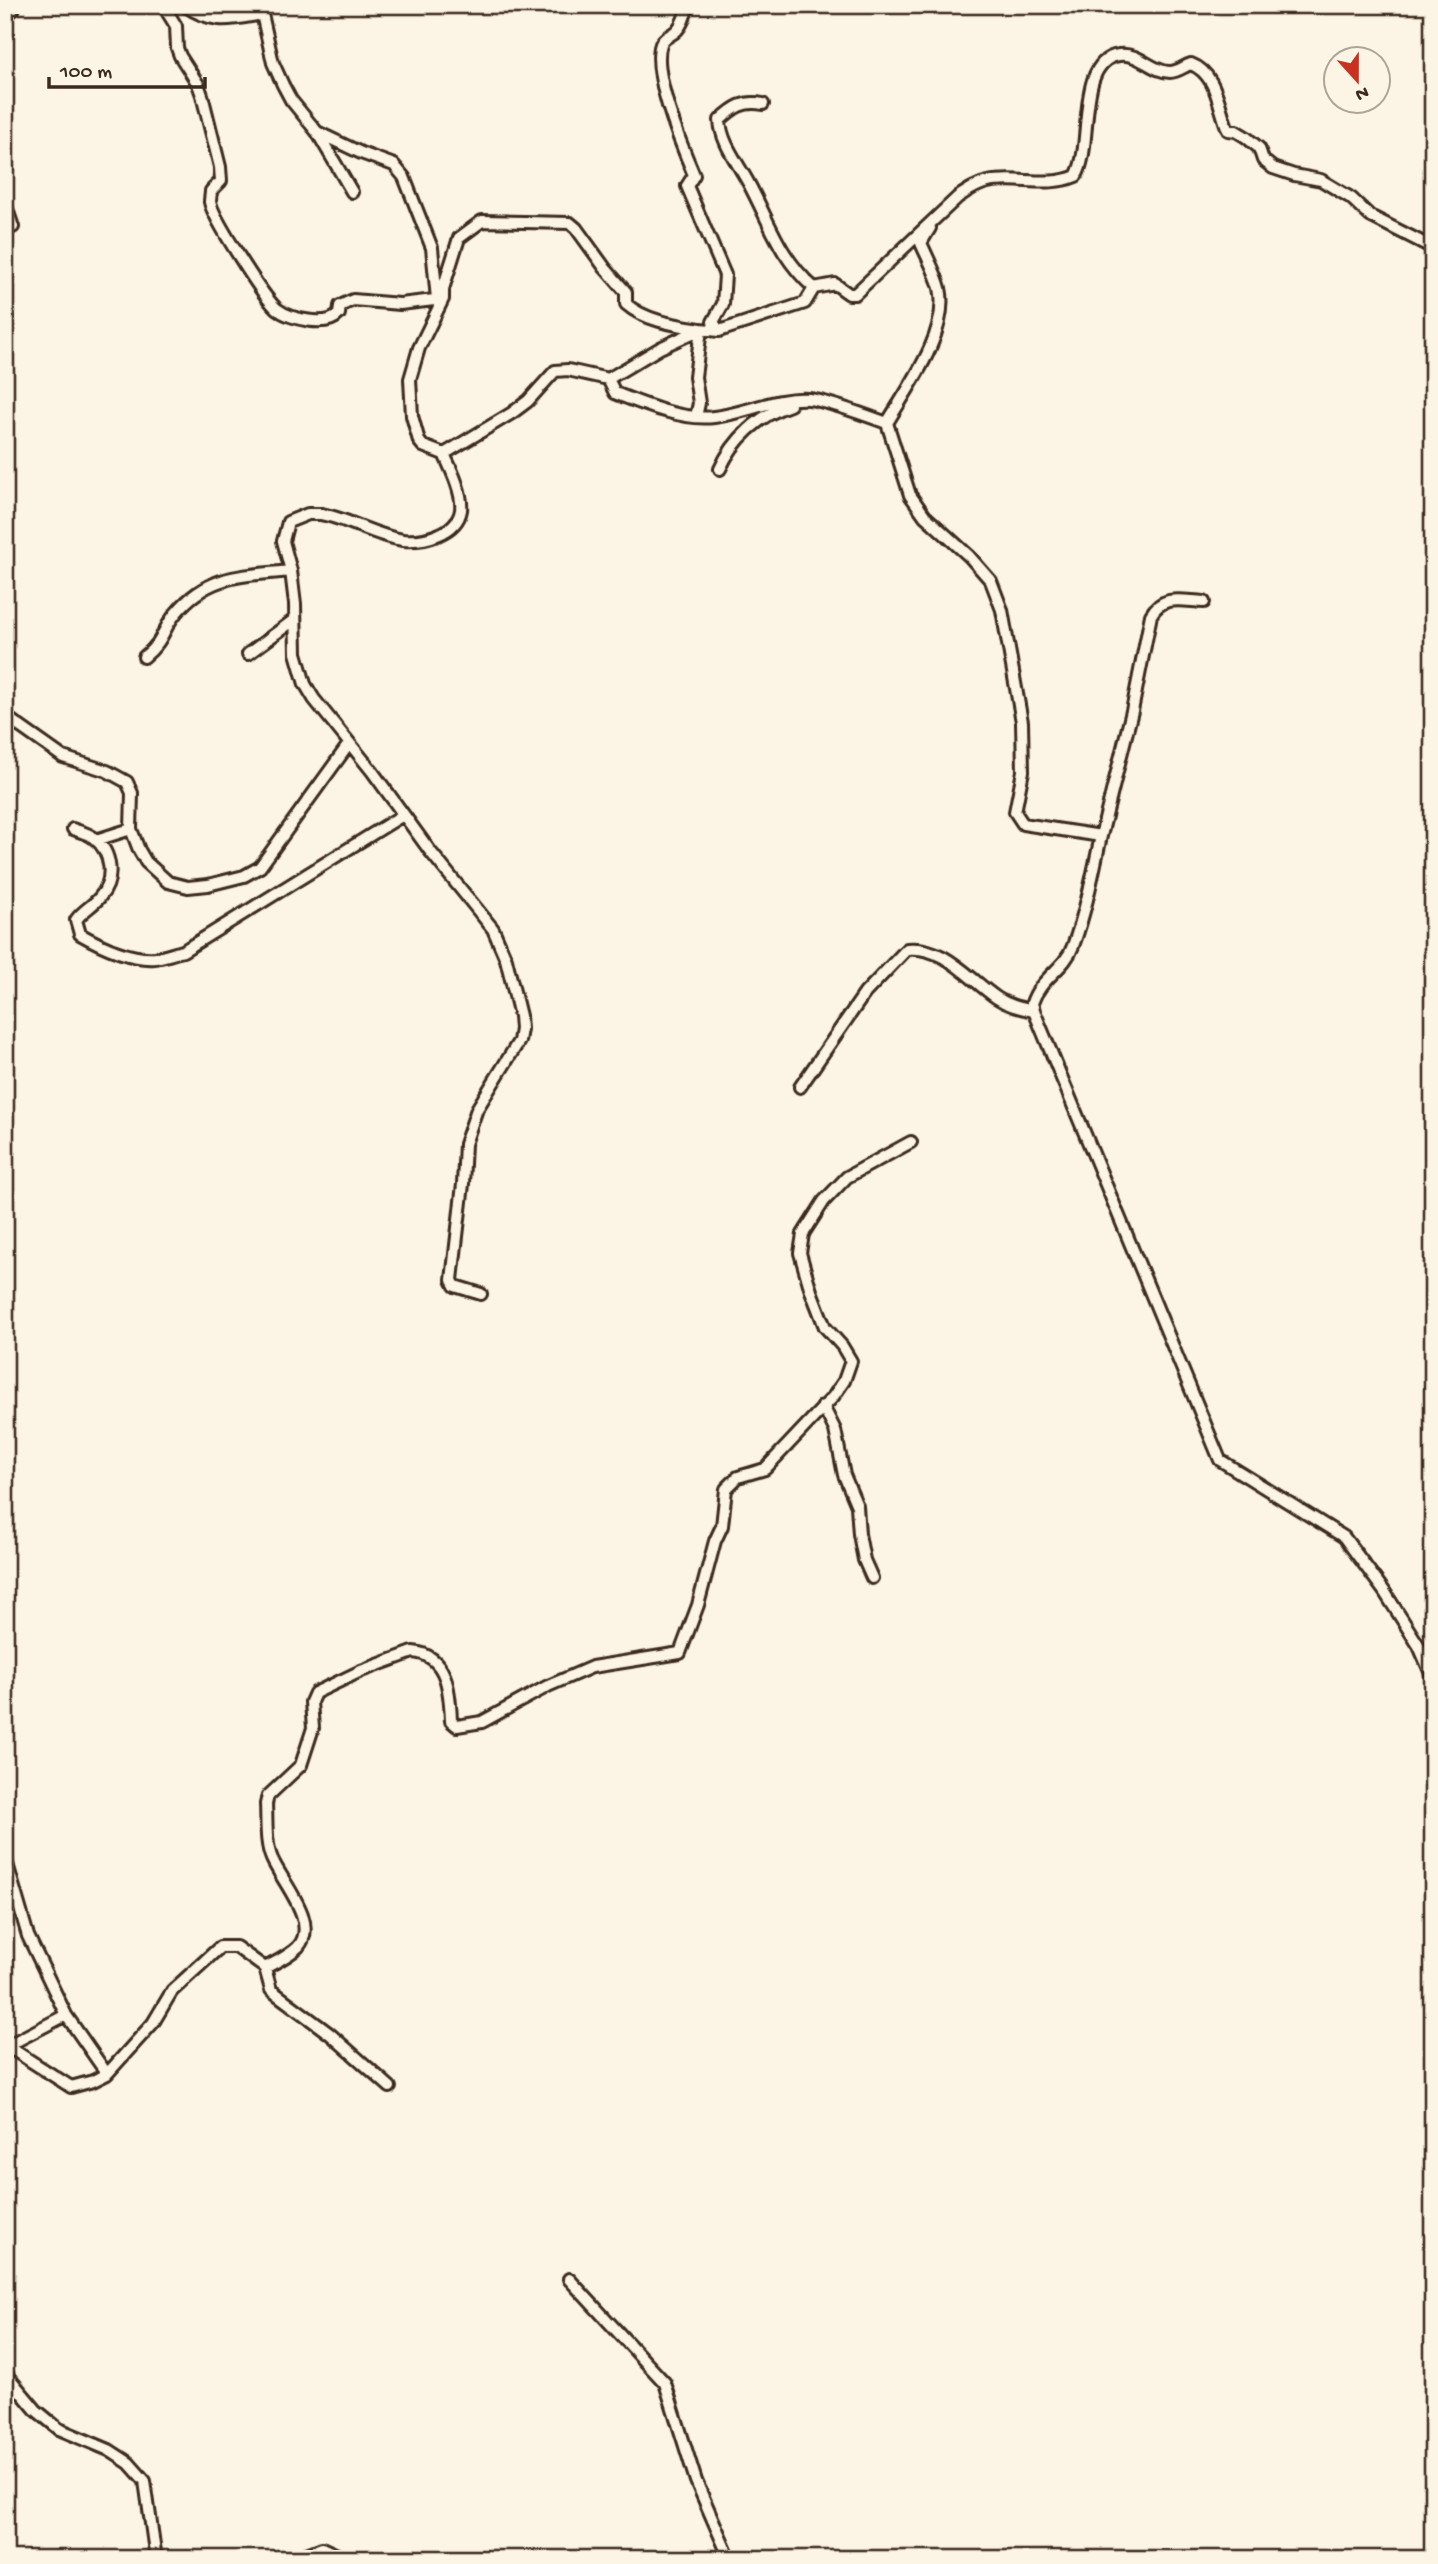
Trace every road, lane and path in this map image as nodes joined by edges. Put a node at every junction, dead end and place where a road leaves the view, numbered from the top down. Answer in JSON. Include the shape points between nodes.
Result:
{"nodes":[{"id":1,"x":15,"y":5,"type":"edge"},
{"id":2,"x":163,"y":5,"type":"edge"},
{"id":3,"x":184,"y":5,"type":"edge"},
{"id":4,"x":688,"y":5,"type":"edge"},
{"id":5,"x":261,"y":9,"type":"edge"},
{"id":6,"x":5,"y":15,"type":"edge"},
{"id":7,"x":763,"y":104,"type":"dead end"},
{"id":8,"x":317,"y":132,"type":"junction"},
{"id":9,"x":352,"y":192,"type":"dead end"},
{"id":10,"x":5,"y":202,"type":"edge"},
{"id":11,"x":938,"y":215,"type":"junction"},
{"id":12,"x":13,"y":227,"type":"dead end"},
{"id":13,"x":1433,"y":248,"type":"edge"},
{"id":14,"x":814,"y":288,"type":"junction"},
{"id":15,"x":440,"y":299,"type":"junction"},
{"id":16,"x":701,"y":329,"type":"junction"},
{"id":17,"x":719,"y":331,"type":"junction"},
{"id":18,"x":608,"y":379,"type":"junction"},
{"id":19,"x":809,"y":399,"type":"junction"},
{"id":20,"x":696,"y":417,"type":"junction"},
{"id":21,"x":887,"y":423,"type":"junction"},
{"id":22,"x":444,"y":454,"type":"junction"},
{"id":23,"x":720,"y":468,"type":"dead end"},
{"id":24,"x":292,"y":571,"type":"junction"},
{"id":25,"x":1204,"y":602,"type":"dead end"},
{"id":26,"x":294,"y":621,"type":"junction"},
{"id":27,"x":248,"y":654,"type":"dead end"},
{"id":28,"x":144,"y":657,"type":"dead end"},
{"id":29,"x":5,"y":716,"type":"edge"},
{"id":30,"x":349,"y":744,"type":"junction"},
{"id":31,"x":403,"y":814,"type":"junction"},
{"id":32,"x":73,"y":829,"type":"dead end"},
{"id":33,"x":131,"y":829,"type":"junction"},
{"id":34,"x":1101,"y":836,"type":"junction"},
{"id":35,"x":96,"y":840,"type":"junction"},
{"id":36,"x":1034,"y":1010,"type":"junction"},
{"id":37,"x":800,"y":1087,"type":"dead end"},
{"id":38,"x":911,"y":1142,"type":"dead end"},
{"id":39,"x":481,"y":1294,"type":"dead end"},
{"id":40,"x":823,"y":1406,"type":"junction"},
{"id":41,"x":872,"y":1578,"type":"dead end"},
{"id":42,"x":1433,"y":1678,"type":"edge"},
{"id":43,"x":5,"y":1857,"type":"edge"},
{"id":44,"x":265,"y":1968,"type":"junction"},
{"id":45,"x":66,"y":2015,"type":"junction"},
{"id":46,"x":5,"y":2048,"type":"edge"},
{"id":47,"x":107,"y":2074,"type":"junction"},
{"id":48,"x":390,"y":2087,"type":"dead end"},
{"id":49,"x":569,"y":2278,"type":"dead end"},
{"id":50,"x":5,"y":2373,"type":"edge"},
{"id":51,"x":156,"y":2559,"type":"edge"},
{"id":52,"x":295,"y":2559,"type":"edge"},
{"id":53,"x":346,"y":2559,"type":"edge"},
{"id":54,"x":730,"y":2559,"type":"edge"}],
"edges":[{"from":1,"to":6,"type":"street"},
{"from":2,"to":15,"type":"street","via":[[176,26],[180,56],[198,84],[213,137],[220,181],[211,191],[212,208],[275,307],[297,317],[330,321],[339,314],[340,306],[353,300],[400,304]]},
{"from":3,"to":5,"type":"street","via":[[216,21]]},
{"from":4,"to":17,"type":"street","via":[[677,31],[664,39],[660,48],[660,74],[694,175],[687,186],[725,275],[723,304],[713,322]]},
{"from":5,"to":8,"type":"street","via":[[283,85]]},
{"from":7,"to":14,"type":"street","via":[[738,105],[720,120],[721,133],[774,239]]},
{"from":8,"to":9,"type":"street"},
{"from":8,"to":15,"type":"street","via":[[394,165],[404,177],[432,248]]},
{"from":10,"to":12,"type":"street"},
{"from":11,"to":13,"type":"street","via":[[958,197],[986,182],[1056,181],[1076,176],[1083,165],[1093,80],[1112,57],[1126,55],[1163,71],[1191,64],[1203,69],[1214,85],[1228,130],[1246,137],[1273,168],[1321,180],[1370,215]]},
{"from":11,"to":14,"type":"street","via":[[855,294],[835,284]]},
{"from":11,"to":21,"type":"street","via":[[921,243],[940,289],[935,336]]},
{"from":14,"to":17,"type":"street","via":[[805,303]]},
{"from":15,"to":16,"type":"street","via":[[459,238],[472,226],[482,221],[561,222],[576,228],[626,292],[626,304],[635,312]]},
{"from":15,"to":22,"type":"street","via":[[416,356],[410,394],[419,441]]},
{"from":16,"to":17,"type":"street"},
{"from":16,"to":18,"type":"street"},
{"from":16,"to":20,"type":"street"},
{"from":18,"to":20,"type":"street","via":[[615,393]]},
{"from":18,"to":22,"type":"street","via":[[555,371],[512,413]]},
{"from":19,"to":20,"type":"street","via":[[767,402],[741,412]]},
{"from":19,"to":21,"type":"street"},
{"from":19,"to":23,"type":"street","via":[[776,410],[749,429]]},
{"from":21,"to":34,"type":"street","via":[[910,495],[991,581],[1002,610],[1022,722],[1023,771],[1015,812],[1023,824]]},
{"from":22,"to":24,"type":"street","via":[[460,498],[461,511],[450,527],[430,537],[404,540],[321,513],[295,518],[286,525],[283,541]]},
{"from":24,"to":26,"type":"street"},
{"from":24,"to":28,"type":"street","via":[[229,578],[205,587],[174,615],[158,646]]},
{"from":25,"to":34,"type":"street","via":[[1166,600],[1151,615]]},
{"from":26,"to":27,"type":"street"},
{"from":26,"to":30,"type":"street","via":[[296,653],[305,684]]},
{"from":29,"to":33,"type":"street","via":[[63,757],[127,782],[132,793]]},
{"from":30,"to":31,"type":"street"},
{"from":30,"to":33,"type":"street","via":[[267,859],[244,876],[208,885],[177,886],[146,862]]},
{"from":31,"to":35,"type":"street","via":[[183,951],[157,958],[122,952],[77,929],[76,920],[100,899],[110,878],[108,859]]},
{"from":31,"to":39,"type":"street","via":[[493,929],[506,959],[520,1016],[519,1041],[477,1109],[465,1144],[452,1280],[455,1286]]},
{"from":32,"to":35,"type":"street"},
{"from":33,"to":35,"type":"street"},
{"from":34,"to":36,"type":"street","via":[[1073,948],[1041,984],[1032,1003]]},
{"from":36,"to":37,"type":"street","via":[[1009,1005],[933,951],[906,949],[865,993]]},
{"from":36,"to":42,"type":"street","via":[[1220,1460],[1344,1537],[1419,1646]]},
{"from":38,"to":40,"type":"street","via":[[847,1177],[803,1234],[800,1253],[811,1291],[825,1327],[851,1361],[844,1381]]},
{"from":40,"to":41,"type":"street","via":[[835,1430],[844,1475],[857,1506],[864,1560]]},
{"from":40,"to":44,"type":"street","via":[[765,1469],[738,1477],[726,1489],[722,1526],[680,1653],[592,1667],[466,1726],[452,1721],[442,1669],[418,1653],[361,1671],[315,1693],[313,1728],[301,1765],[268,1796],[267,1804],[270,1856],[300,1909],[304,1939]]},
{"from":43,"to":45,"type":"street","via":[[28,1937]]},
{"from":44,"to":47,"type":"street","via":[[236,1947],[220,1947],[172,1990],[153,2023]]},
{"from":44,"to":48,"type":"street","via":[[271,1990]]},
{"from":45,"to":46,"type":"street"},
{"from":45,"to":47,"type":"street"},
{"from":46,"to":47,"type":"street","via":[[71,2087]]},
{"from":49,"to":54,"type":"street","via":[[665,2383],[696,2481]]},
{"from":50,"to":51,"type":"street","via":[[59,2429],[109,2450],[145,2481]]},
{"from":52,"to":53,"type":"street","via":[[322,2548]]}]}
